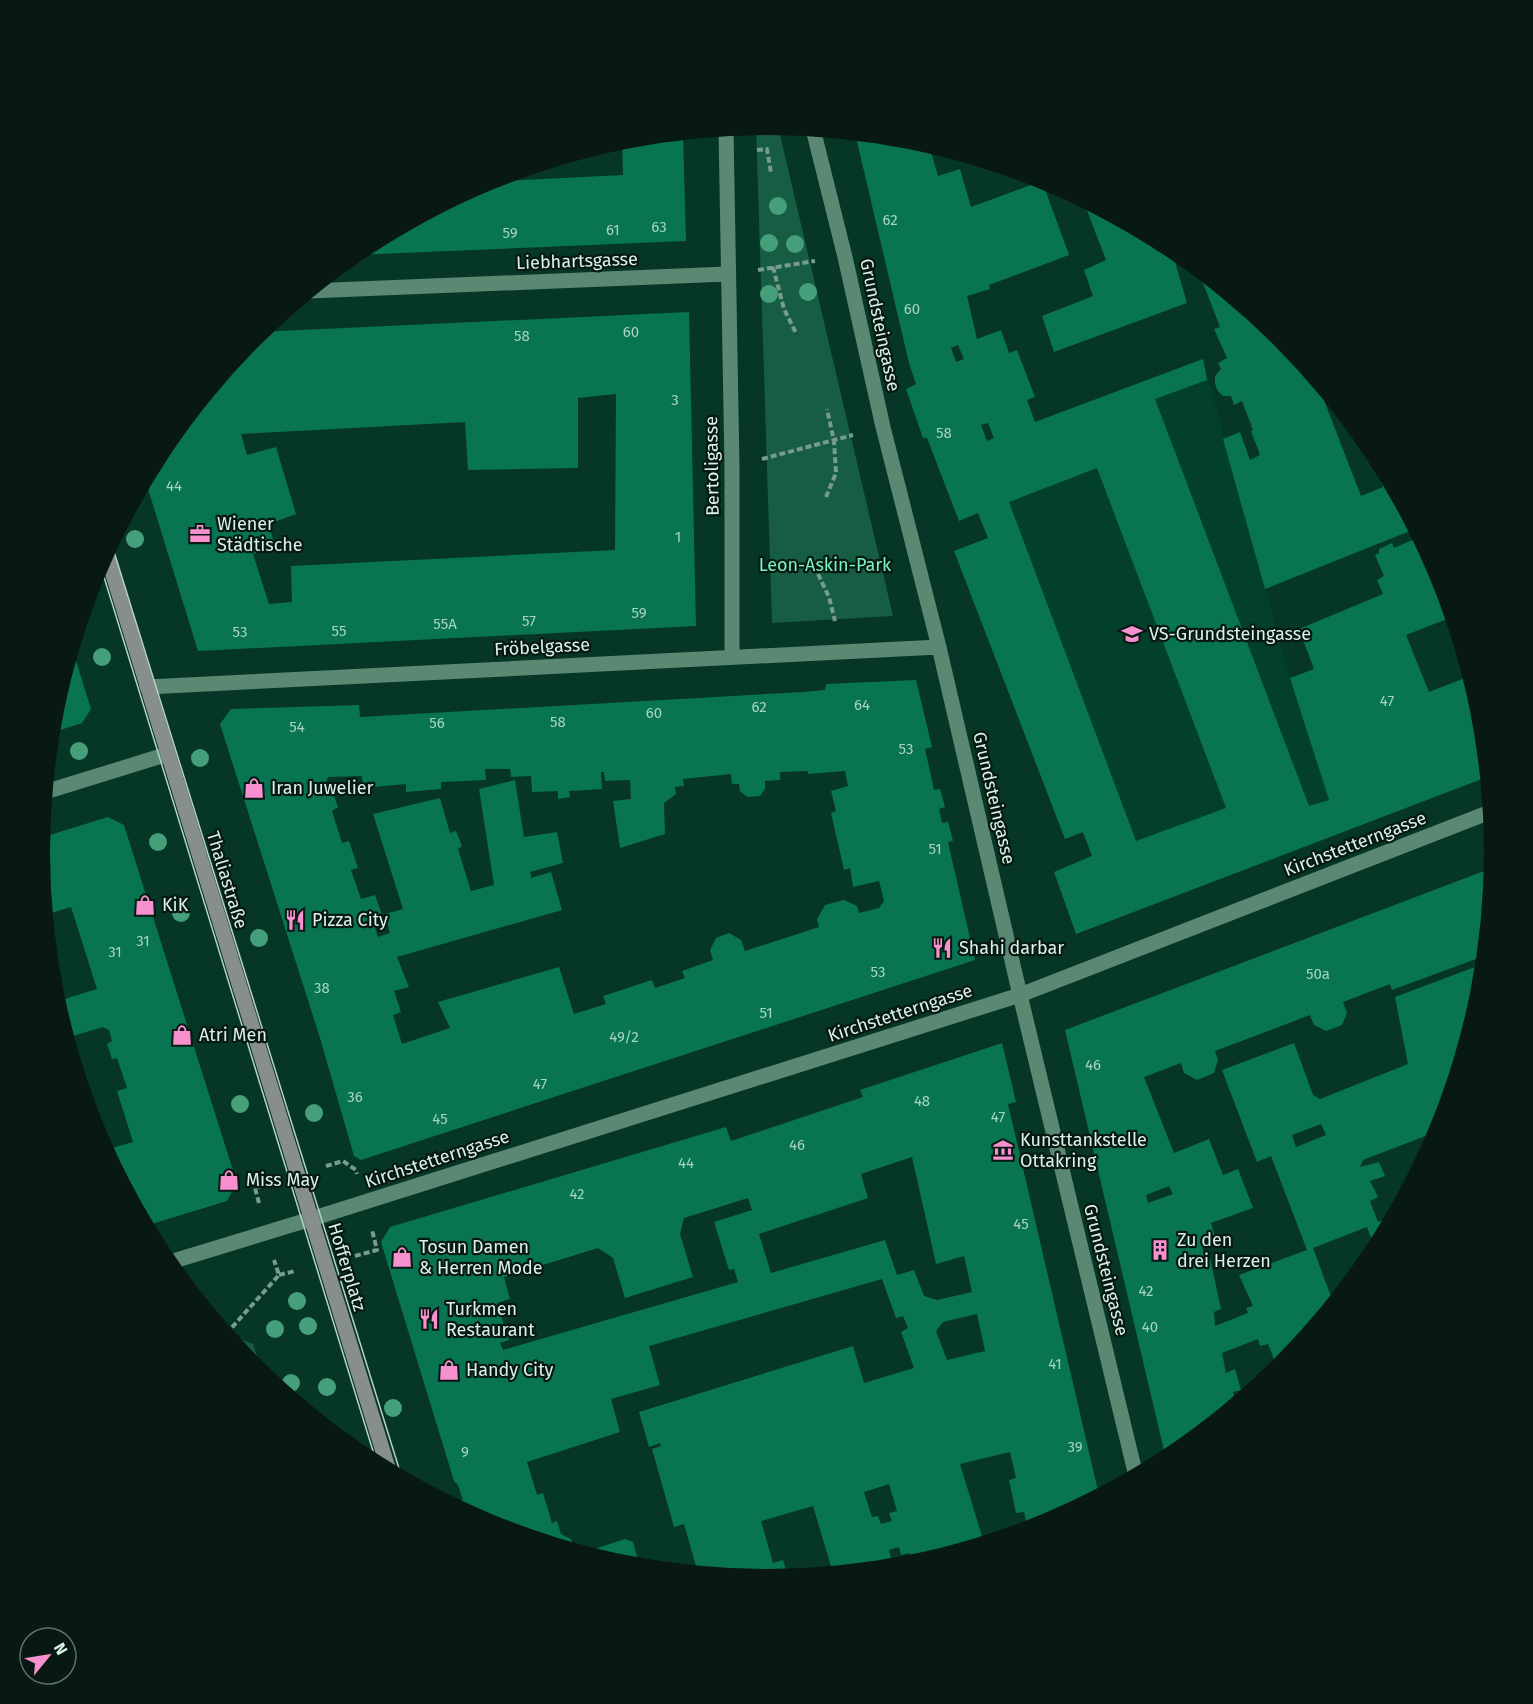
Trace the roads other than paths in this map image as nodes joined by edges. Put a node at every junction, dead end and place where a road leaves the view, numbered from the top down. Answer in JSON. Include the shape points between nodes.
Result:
{"nodes":[{"id":1,"x":726,"y":137,"type":"edge"},
{"id":2,"x":815,"y":137,"type":"edge"},
{"id":3,"x":727,"y":274,"type":"junction"},
{"id":4,"x":321,"y":291,"type":"edge"},
{"id":5,"x":110,"y":565,"type":"edge"},
{"id":6,"x":939,"y":647,"type":"junction"},
{"id":7,"x":732,"y":657,"type":"junction"},
{"id":8,"x":147,"y":687,"type":"junction"},
{"id":9,"x":168,"y":754,"type":"junction"},
{"id":10,"x":53,"y":790,"type":"edge"},
{"id":11,"x":1482,"y":815,"type":"edge"},
{"id":12,"x":1020,"y":995,"type":"junction"},
{"id":13,"x":311,"y":1219,"type":"junction"},
{"id":14,"x":177,"y":1260,"type":"edge"},
{"id":15,"x":385,"y":1459,"type":"edge"},
{"id":16,"x":1134,"y":1467,"type":"edge"}],
"edges":[{"from":1,"to":3,"type":"street"},
{"from":2,"to":6,"type":"street","name":"Grundsteingasse"},
{"from":3,"to":4,"type":"street","name":"Liebhartsgasse"},
{"from":3,"to":7,"type":"street","name":"Bertoligasse"},
{"from":5,"to":8,"type":"main road","name":"Thaliastraße"},
{"from":6,"to":7,"type":"street","name":"Fröbelgasse"},
{"from":6,"to":12,"type":"street","name":"Grundsteingasse"},
{"from":7,"to":8,"type":"street","name":"Fröbelgasse"},
{"from":8,"to":9,"type":"main road","name":"Thaliastraße"},
{"from":9,"to":10,"type":"street"},
{"from":9,"to":13,"type":"main road","name":"Thaliastraße"},
{"from":11,"to":12,"type":"street","name":"Kirchstetterngasse"},
{"from":12,"to":13,"type":"street","name":"Kirchstetterngasse"},
{"from":12,"to":16,"type":"street","name":"Grundsteingasse"},
{"from":13,"to":14,"type":"street","name":"Hofferplatz"},
{"from":13,"to":15,"type":"main road","name":"Hofferplatz"}]}
